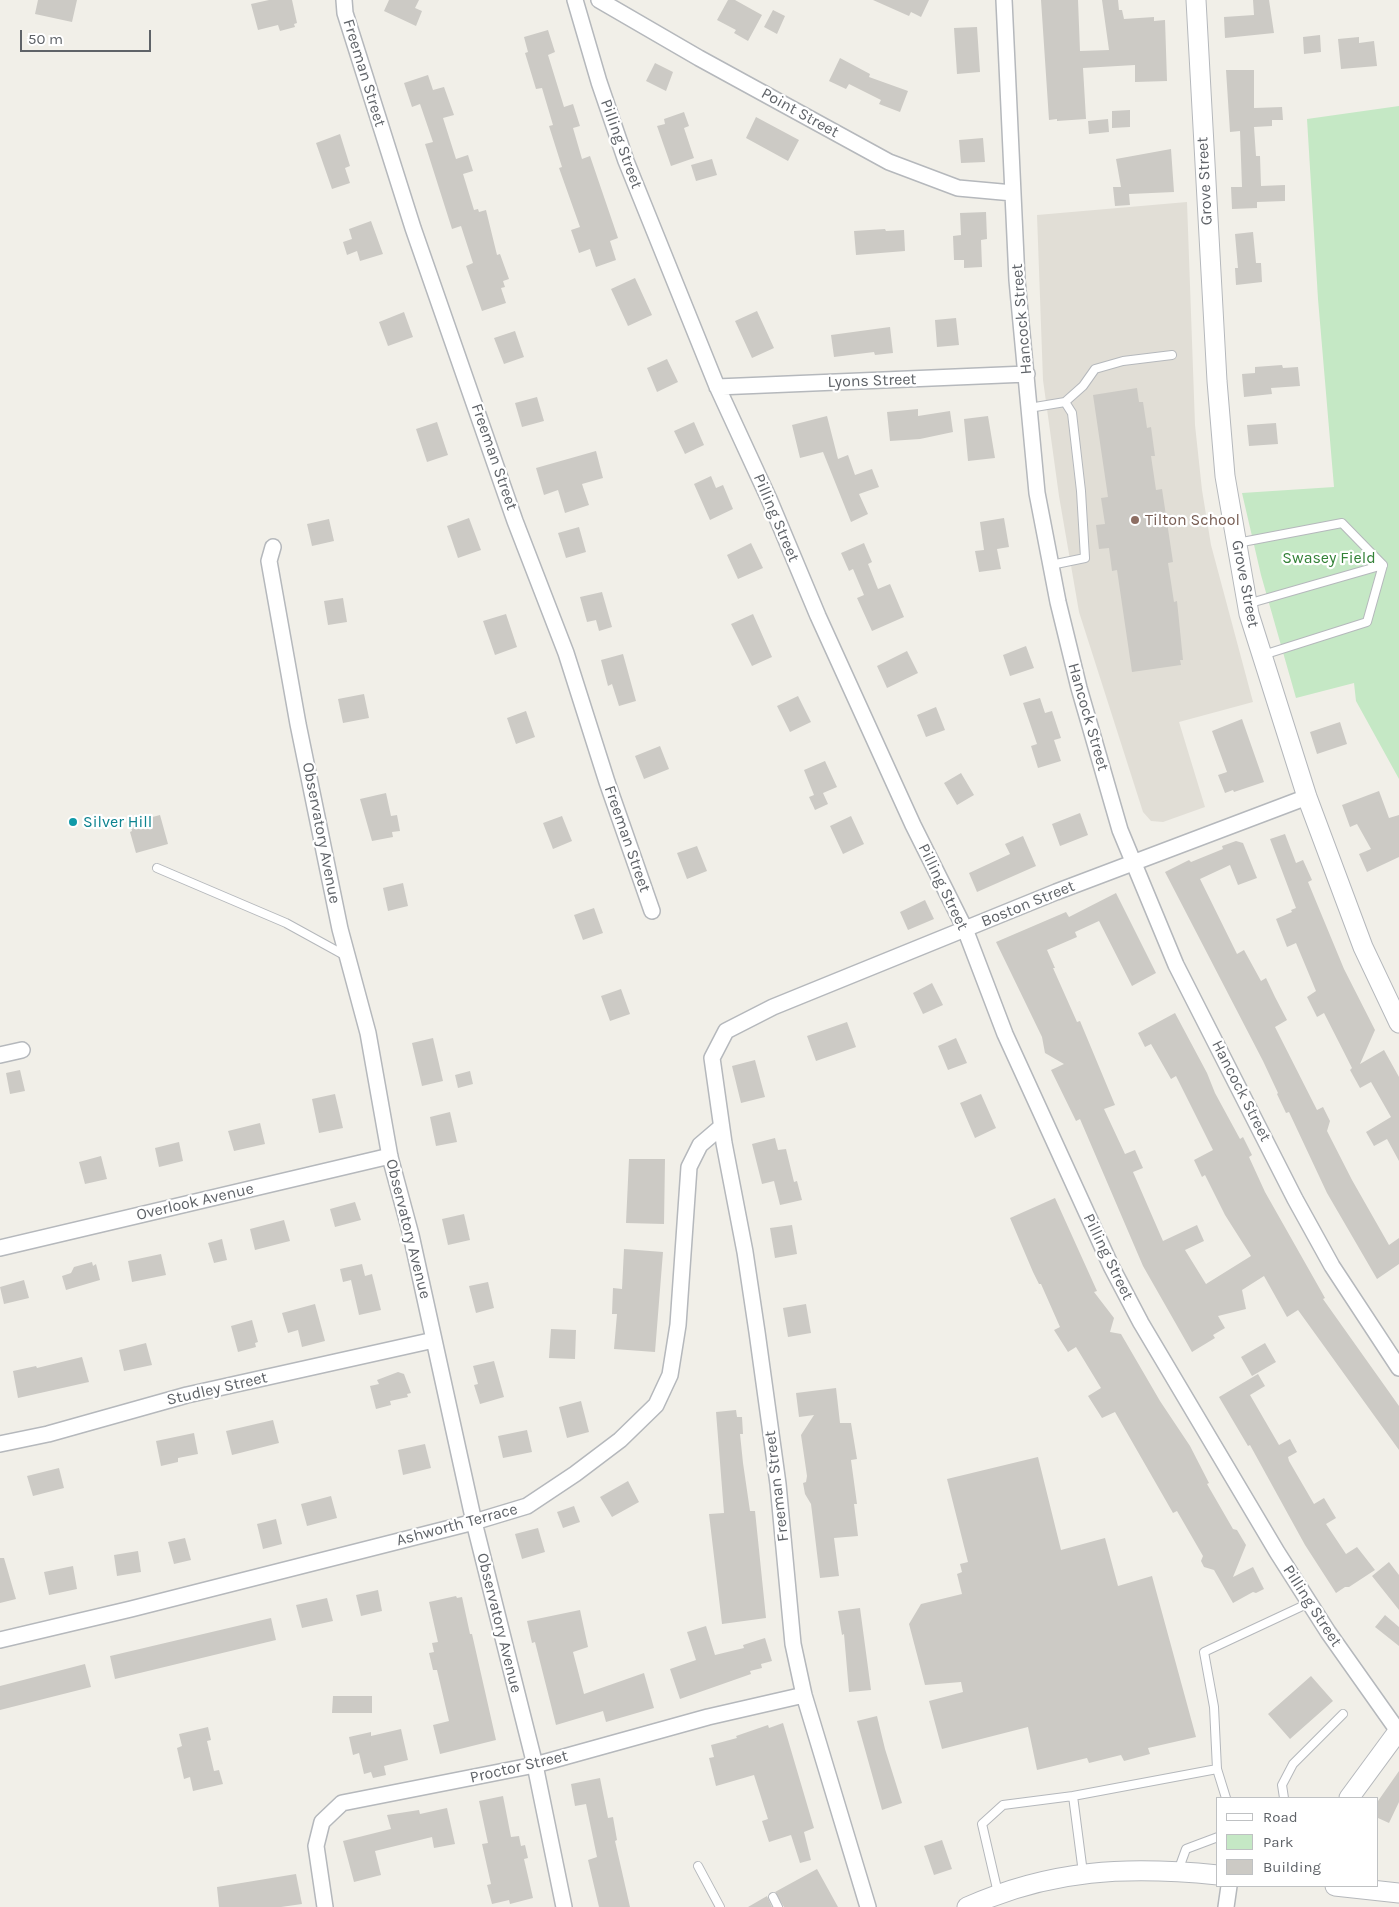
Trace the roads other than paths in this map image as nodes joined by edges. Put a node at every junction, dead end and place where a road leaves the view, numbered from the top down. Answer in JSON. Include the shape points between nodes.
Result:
{"nodes":[{"id":1,"x":344,"y":0,"type":"edge"},
{"id":2,"x":575,"y":0,"type":"edge"},
{"id":3,"x":599,"y":0,"type":"edge"},
{"id":4,"x":1004,"y":0,"type":"edge"},
{"id":5,"x":1196,"y":0,"type":"edge"},
{"id":6,"x":1013,"y":193,"type":"junction"},
{"id":7,"x":1172,"y":355,"type":"dead end"},
{"id":8,"x":1027,"y":374,"type":"junction"},
{"id":9,"x":717,"y":387,"type":"junction"},
{"id":10,"x":1065,"y":402,"type":"junction"},
{"id":11,"x":1030,"y":408,"type":"junction"},
{"id":12,"x":1237,"y":543,"type":"junction"},
{"id":13,"x":273,"y":547,"type":"dead end"},
{"id":14,"x":1051,"y":565,"type":"junction"},
{"id":15,"x":1384,"y":565,"type":"junction"},
{"id":16,"x":1247,"y":604,"type":"junction"},
{"id":17,"x":1262,"y":655,"type":"junction"},
{"id":18,"x":1306,"y":797,"type":"junction"},
{"id":19,"x":1134,"y":862,"type":"junction"},
{"id":20,"x":157,"y":868,"type":"dead end"},
{"id":21,"x":652,"y":911,"type":"dead end"},
{"id":22,"x":965,"y":929,"type":"junction"},
{"id":23,"x":348,"y":957,"type":"junction"},
{"id":24,"x":1399,"y":1023,"type":"edge"},
{"id":25,"x":22,"y":1050,"type":"dead end"},
{"id":26,"x":0,"y":1055,"type":"edge"},
{"id":27,"x":712,"y":1058,"type":"joint"},
{"id":28,"x":721,"y":1127,"type":"junction"},
{"id":29,"x":390,"y":1156,"type":"junction"},
{"id":30,"x":0,"y":1248,"type":"edge"},
{"id":31,"x":434,"y":1340,"type":"junction"},
{"id":32,"x":1399,"y":1368,"type":"edge"},
{"id":33,"x":0,"y":1444,"type":"edge"},
{"id":34,"x":474,"y":1522,"type":"junction"},
{"id":35,"x":1309,"y":1603,"type":"junction"},
{"id":36,"x":0,"y":1640,"type":"edge"},
{"id":37,"x":804,"y":1695,"type":"junction"},
{"id":38,"x":1343,"y":1714,"type":"dead end"},
{"id":39,"x":1399,"y":1730,"type":"edge"},
{"id":40,"x":535,"y":1765,"type":"junction"},
{"id":41,"x":1217,"y":1768,"type":"junction"},
{"id":42,"x":1073,"y":1796,"type":"junction"},
{"id":43,"x":1226,"y":1797,"type":"edge"},
{"id":44,"x":1284,"y":1797,"type":"edge"},
{"id":45,"x":1350,"y":1797,"type":"edge"},
{"id":46,"x":1216,"y":1838,"type":"edge"},
{"id":47,"x":698,"y":1866,"type":"dead end"},
{"id":48,"x":1178,"y":1872,"type":"junction"},
{"id":49,"x":1083,"y":1873,"type":"junction"},
{"id":50,"x":1216,"y":1875,"type":"edge"},
{"id":51,"x":1229,"y":1887,"type":"edge"},
{"id":52,"x":1344,"y":1887,"type":"edge"},
{"id":53,"x":998,"y":1893,"type":"junction"},
{"id":54,"x":1399,"y":1893,"type":"edge"},
{"id":55,"x":773,"y":1897,"type":"dead end"},
{"id":56,"x":973,"y":1906,"type":"edge"},
{"id":57,"x":325,"y":1907,"type":"edge"},
{"id":58,"x":564,"y":1907,"type":"edge"},
{"id":59,"x":720,"y":1907,"type":"edge"},
{"id":60,"x":778,"y":1907,"type":"edge"},
{"id":61,"x":868,"y":1907,"type":"edge"},
{"id":62,"x":1226,"y":1907,"type":"edge"}],
"edges":[{"from":1,"to":21,"type":"street","name":"Freeman Street","via":[[345,13],[414,228],[516,521],[566,653]]},
{"from":2,"to":9,"type":"street","name":"Pilling Street","via":[[626,161]]},
{"from":3,"to":6,"type":"street","name":"Point Street","via":[[889,162],[958,188]]},
{"from":4,"to":6,"type":"street","name":"Hancock Street"},
{"from":5,"to":12,"type":"street","name":"Grove Street","via":[[1215,366],[1225,476]]},
{"from":6,"to":8,"type":"street","name":"Hancock Street","via":[[1017,280]]},
{"from":7,"to":10,"type":"lane","via":[[1123,361],[1095,370]]},
{"from":8,"to":9,"type":"street","name":"Lyons Street"},
{"from":8,"to":11,"type":"street","name":"Hancock Street"},
{"from":9,"to":22,"type":"street","name":"Pilling Street","via":[[913,824]]},
{"from":10,"to":11,"type":"lane"},
{"from":10,"to":14,"type":"lane","via":[[1072,413],[1085,558]]},
{"from":11,"to":14,"type":"street","name":"Hancock Street","via":[[1037,493]]},
{"from":12,"to":15,"type":"lane","via":[[1342,523]]},
{"from":12,"to":16,"type":"street","name":"Grove Street"},
{"from":13,"to":23,"type":"street","name":"Observatory Avenue","via":[[269,561],[298,724]]},
{"from":14,"to":19,"type":"street","name":"Hancock Street","via":[[1079,688],[1120,830]]},
{"from":15,"to":16,"type":"lane"},
{"from":15,"to":17,"type":"lane","via":[[1367,622]]},
{"from":16,"to":17,"type":"street","name":"Grove Street"},
{"from":17,"to":18,"type":"street","name":"Grove Street"},
{"from":18,"to":19,"type":"street","name":"Boston Street"},
{"from":18,"to":24,"type":"street","name":"Grove Street","via":[[1364,947]]},
{"from":19,"to":22,"type":"street","name":"Boston Street"},
{"from":19,"to":32,"type":"street","name":"Hancock Street","via":[[1176,965],[1295,1199],[1332,1266]]},
{"from":20,"to":23,"type":"lane","via":[[286,924]]},
{"from":22,"to":27,"type":"street","name":"Boston Street","via":[[773,1007],[733,1027],[726,1031]]},
{"from":22,"to":35,"type":"street","name":"Pilling Street","via":[[1005,1034],[1111,1266],[1141,1322]]},
{"from":23,"to":29,"type":"street","name":"Observatory Avenue","via":[[368,1033]]},
{"from":25,"to":26,"type":"street"},
{"from":27,"to":28,"type":"street","name":"Freeman Street"},
{"from":28,"to":34,"type":"street","name":"Ashworth Terrace","via":[[700,1145],[689,1167],[676,1333],[670,1374],[656,1405],[620,1440],[527,1506]]},
{"from":28,"to":37,"type":"street","name":"Freeman Street","via":[[757,1332],[778,1484],[794,1644]]},
{"from":29,"to":30,"type":"street","name":"Overlook Avenue"},
{"from":29,"to":31,"type":"street","name":"Observatory Avenue"},
{"from":31,"to":33,"type":"street","name":"Studley Street","via":[[187,1395]]},
{"from":31,"to":34,"type":"street","name":"Observatory Avenue"},
{"from":34,"to":36,"type":"street","name":"Ashworth Terrace","via":[[131,1610]]},
{"from":34,"to":40,"type":"street","name":"Observatory Avenue"},
{"from":35,"to":39,"type":"street","name":"Pilling Street"},
{"from":35,"to":41,"type":"lane","via":[[1204,1652],[1214,1707]]},
{"from":37,"to":40,"type":"street","name":"Proctor Street","via":[[708,1717]]},
{"from":37,"to":61,"type":"street","name":"Freeman Street"},
{"from":38,"to":44,"type":"lane","via":[[1293,1764],[1282,1785]]},
{"from":39,"to":45,"type":"street"},
{"from":40,"to":57,"type":"street","name":"Proctor Street","via":[[342,1803],[322,1822],[316,1846]]},
{"from":40,"to":58,"type":"street","name":"Observatory Avenue"},
{"from":41,"to":42,"type":"lane"},
{"from":41,"to":43,"type":"lane"},
{"from":42,"to":49,"type":"lane"},
{"from":42,"to":53,"type":"lane","via":[[1004,1805],[982,1824]]},
{"from":46,"to":48,"type":"lane","via":[[1186,1849]]},
{"from":47,"to":59,"type":"lane"},
{"from":48,"to":49,"type":"street","via":[[1128,1870]]},
{"from":48,"to":50,"type":"street"},
{"from":49,"to":53,"type":"street"},
{"from":51,"to":62,"type":"street"},
{"from":52,"to":54,"type":"street"},
{"from":53,"to":56,"type":"street"},
{"from":55,"to":60,"type":"lane"}]}
